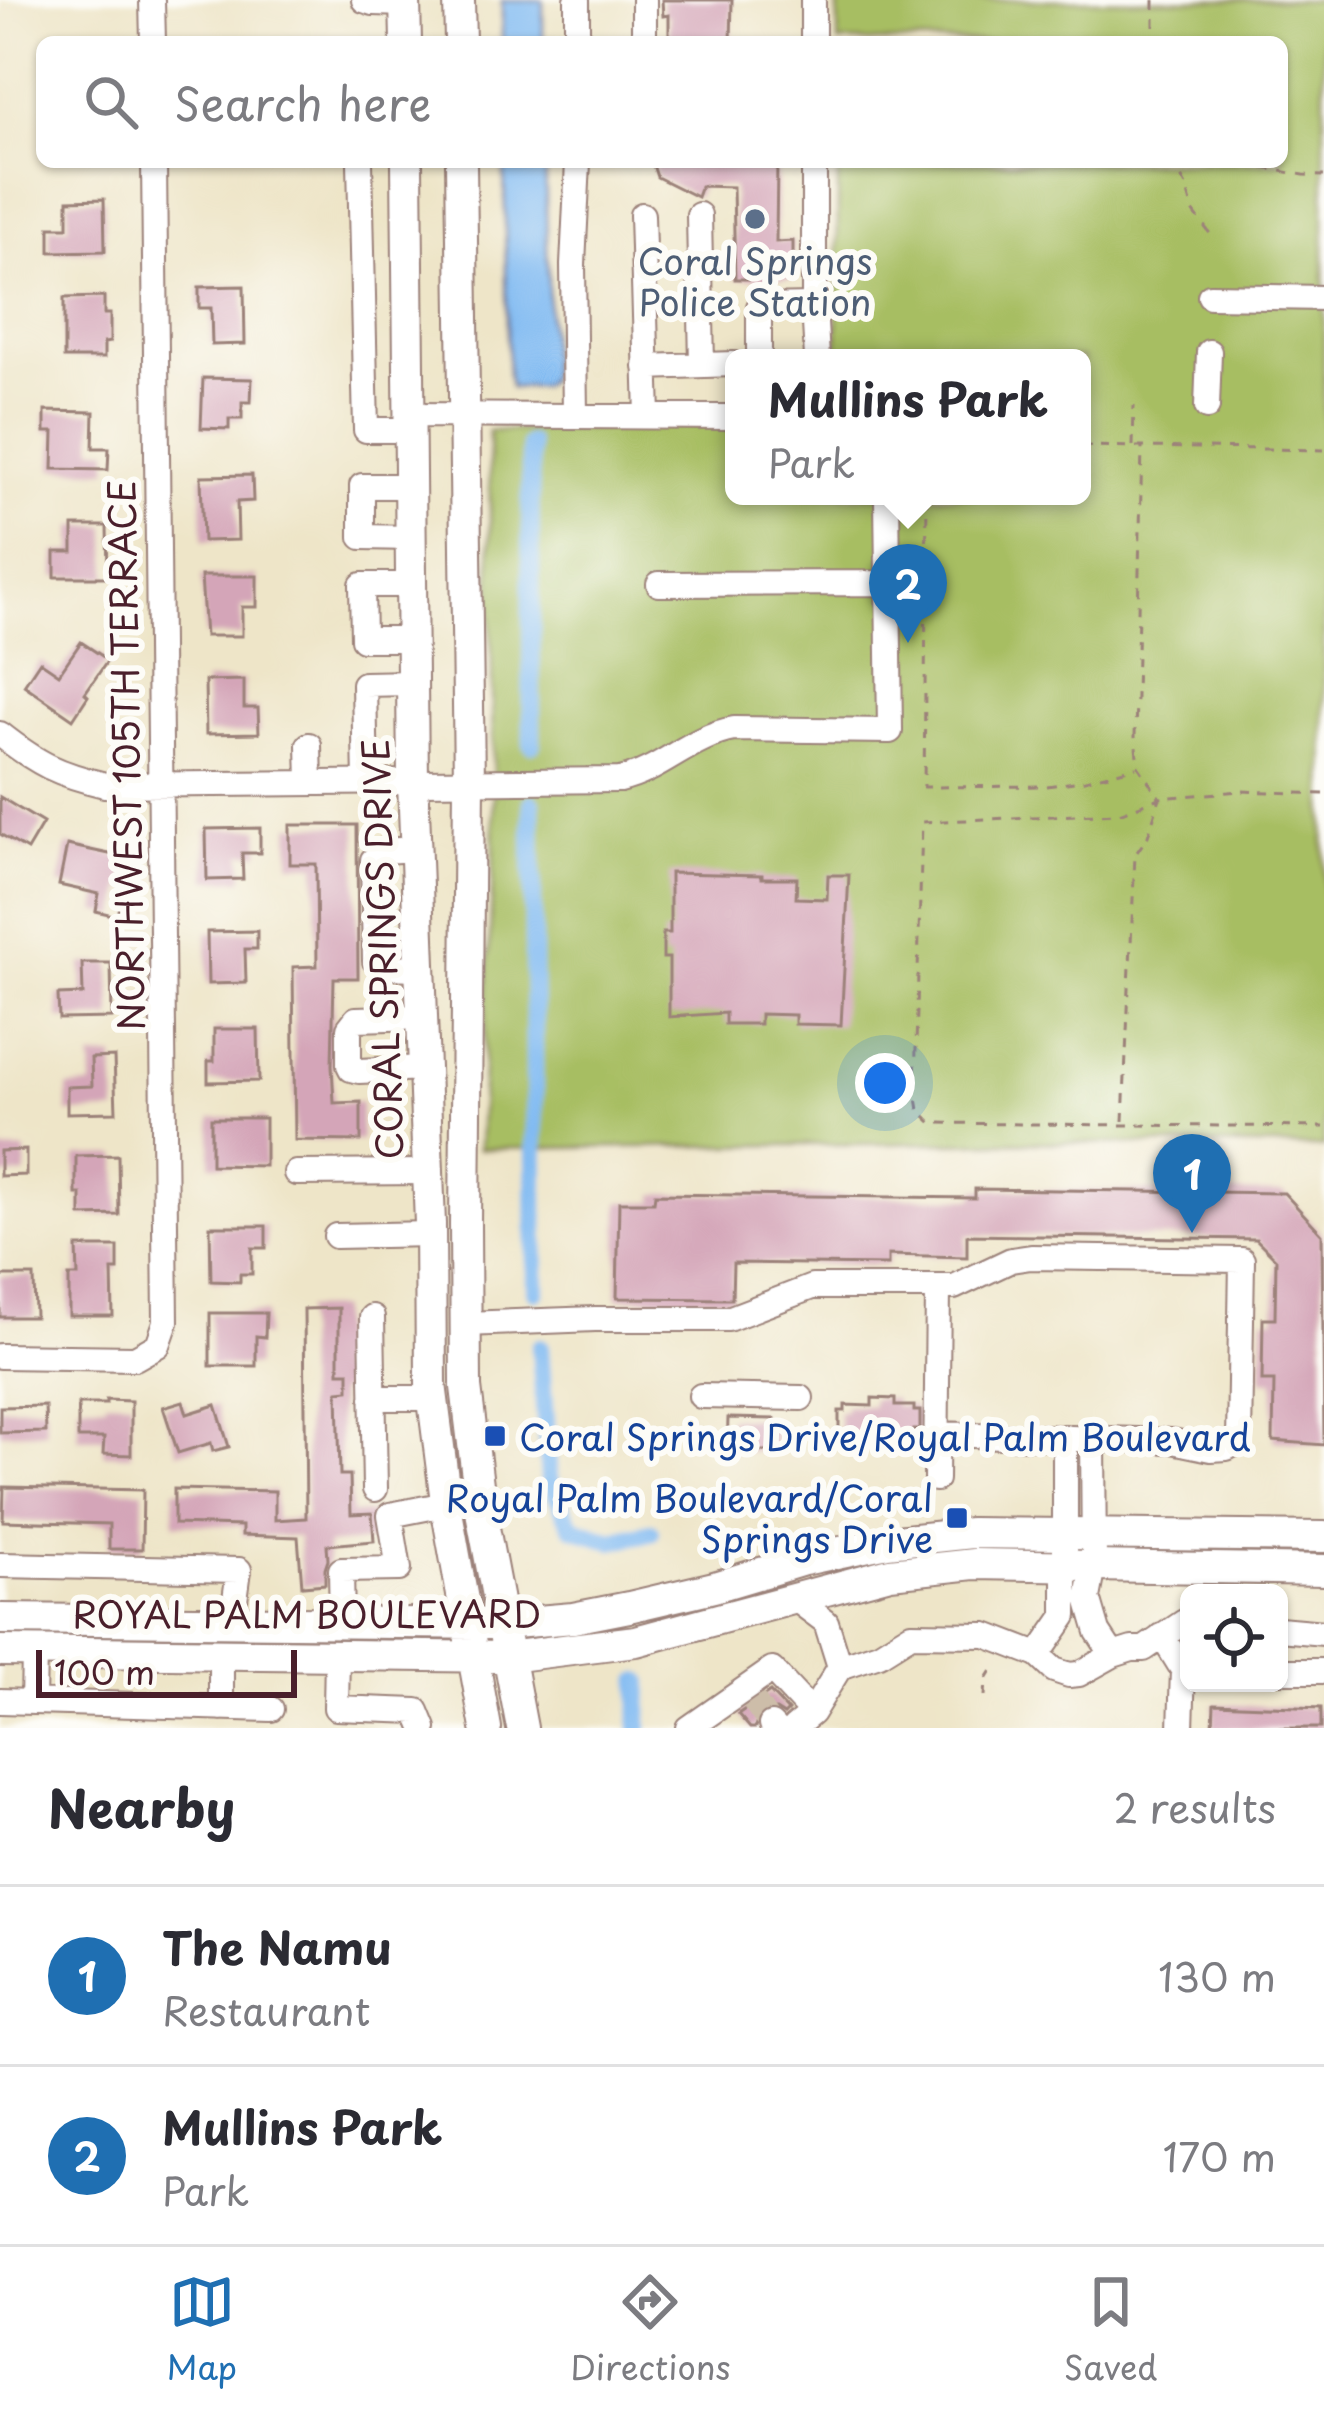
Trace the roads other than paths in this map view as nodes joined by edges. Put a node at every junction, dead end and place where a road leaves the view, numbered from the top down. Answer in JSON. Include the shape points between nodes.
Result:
{"nodes":[{"id":1,"x":152,"y":0,"type":"edge"},
{"id":2,"x":364,"y":0,"type":"edge"},
{"id":3,"x":459,"y":0,"type":"edge"},
{"id":4,"x":577,"y":0,"type":"edge"},
{"id":5,"x":644,"y":0,"type":"edge"},
{"id":6,"x":813,"y":0,"type":"edge"},
{"id":7,"x":405,"y":2,"type":"edge"},
{"id":8,"x":153,"y":36,"type":"edge"},
{"id":9,"x":406,"y":36,"type":"edge"},
{"id":10,"x":460,"y":36,"type":"edge"},
{"id":11,"x":577,"y":36,"type":"edge"},
{"id":12,"x":642,"y":36,"type":"edge"},
{"id":13,"x":813,"y":36,"type":"edge"},
{"id":14,"x":154,"y":168,"type":"edge"},
{"id":15,"x":360,"y":168,"type":"edge"},
{"id":16,"x":407,"y":168,"type":"edge"},
{"id":17,"x":461,"y":168,"type":"edge"},
{"id":18,"x":578,"y":168,"type":"edge"},
{"id":19,"x":814,"y":168,"type":"edge"},
{"id":20,"x":642,"y":214,"type":"dead end"},
{"id":21,"x":699,"y":214,"type":"dead end"},
{"id":22,"x":1210,"y":296,"type":"dead end"},
{"id":23,"x":1324,"y":298,"type":"edge"},
{"id":24,"x":814,"y":306,"type":"junction"},
{"id":25,"x":759,"y":349,"type":"edge"},
{"id":26,"x":817,"y":349,"type":"edge"},
{"id":27,"x":1209,"y":352,"type":"dead end"},
{"id":28,"x":725,"y":364,"type":"edge"},
{"id":29,"x":702,"y":365,"type":"junction"},
{"id":30,"x":646,"y":367,"type":"junction"},
{"id":31,"x":1207,"y":407,"type":"dead end"},
{"id":32,"x":575,"y":414,"type":"junction"},
{"id":33,"x":464,"y":415,"type":"junction"},
{"id":34,"x":648,"y":416,"type":"junction"},
{"id":35,"x":725,"y":417,"type":"edge"},
{"id":36,"x":409,"y":422,"type":"junction"},
{"id":37,"x":410,"y":486,"type":"junction"},
{"id":38,"x":887,"y":505,"type":"edge"},
{"id":39,"x":411,"y":538,"type":"junction"},
{"id":40,"x":888,"y":583,"type":"junction"},
{"id":41,"x":659,"y":584,"type":"dead end"},
{"id":42,"x":411,"y":585,"type":"junction"},
{"id":43,"x":412,"y":639,"type":"junction"},
{"id":44,"x":412,"y":683,"type":"junction"},
{"id":45,"x":0,"y":734,"type":"edge"},
{"id":46,"x":309,"y":746,"type":"dead end"},
{"id":47,"x":413,"y":782,"type":"junction"},
{"id":48,"x":469,"y":782,"type":"junction"},
{"id":49,"x":310,"y":783,"type":"junction"},
{"id":50,"x":366,"y":783,"type":"junction"},
{"id":51,"x":162,"y":784,"type":"junction"},
{"id":52,"x":416,"y":849,"type":"junction"},
{"id":53,"x":420,"y":968,"type":"junction"},
{"id":54,"x":422,"y":1018,"type":"junction"},
{"id":55,"x":424,"y":1068,"type":"junction"},
{"id":56,"x":428,"y":1172,"type":"junction"},
{"id":57,"x":296,"y":1173,"type":"dead end"},
{"id":58,"x":430,"y":1234,"type":"junction"},
{"id":59,"x":336,"y":1236,"type":"dead end"},
{"id":60,"x":938,"y":1289,"type":"junction"},
{"id":61,"x":372,"y":1317,"type":"dead end"},
{"id":62,"x":466,"y":1324,"type":"junction"},
{"id":63,"x":0,"y":1356,"type":"edge"},
{"id":64,"x":700,"y":1396,"type":"dead end"},
{"id":65,"x":374,"y":1398,"type":"junction"},
{"id":66,"x":433,"y":1398,"type":"junction"},
{"id":67,"x":801,"y":1398,"type":"dead end"},
{"id":68,"x":936,"y":1434,"type":"junction"},
{"id":69,"x":1065,"y":1437,"type":"junction"},
{"id":70,"x":1093,"y":1438,"type":"junction"},
{"id":71,"x":936,"y":1479,"type":"dead end"},
{"id":72,"x":375,"y":1489,"type":"dead end"},
{"id":73,"x":446,"y":1504,"type":"junction"},
{"id":74,"x":1078,"y":1534,"type":"junction"},
{"id":75,"x":1324,"y":1537,"type":"edge"},
{"id":76,"x":0,"y":1565,"type":"edge"},
{"id":77,"x":1078,"y":1566,"type":"junction"},
{"id":78,"x":1324,"y":1570,"type":"edge"},
{"id":79,"x":838,"y":1586,"type":"junction"},
{"id":80,"x":794,"y":1598,"type":"junction"},
{"id":81,"x":0,"y":1619,"type":"edge"},
{"id":82,"x":232,"y":1622,"type":"junction"},
{"id":83,"x":826,"y":1622,"type":"junction"},
{"id":84,"x":342,"y":1624,"type":"junction"},
{"id":85,"x":502,"y":1624,"type":"junction"},
{"id":86,"x":467,"y":1625,"type":"junction"},
{"id":87,"x":1180,"y":1625,"type":"edge"},
{"id":88,"x":1288,"y":1630,"type":"edge"},
{"id":89,"x":1324,"y":1633,"type":"edge"},
{"id":90,"x":1162,"y":1636,"type":"junction"},
{"id":91,"x":0,"y":1651,"type":"edge"},
{"id":92,"x":34,"y":1652,"type":"junction"},
{"id":93,"x":221,"y":1654,"type":"junction"},
{"id":94,"x":337,"y":1655,"type":"junction"},
{"id":95,"x":1038,"y":1655,"type":"junction"},
{"id":96,"x":1113,"y":1655,"type":"junction"},
{"id":97,"x":473,"y":1657,"type":"junction"},
{"id":98,"x":508,"y":1657,"type":"junction"},
{"id":99,"x":1180,"y":1662,"type":"edge"},
{"id":100,"x":840,"y":1667,"type":"junction"},
{"id":101,"x":1288,"y":1671,"type":"edge"},
{"id":102,"x":1324,"y":1671,"type":"edge"},
{"id":103,"x":1184,"y":1692,"type":"edge"},
{"id":104,"x":0,"y":1702,"type":"edge"},
{"id":105,"x":33,"y":1702,"type":"junction"},
{"id":106,"x":221,"y":1708,"type":"junction"},
{"id":107,"x":271,"y":1709,"type":"dead end"},
{"id":108,"x":719,"y":1720,"type":"edge"},
{"id":109,"x":788,"y":1724,"type":"edge"},
{"id":110,"x":424,"y":1728,"type":"edge"},
{"id":111,"x":486,"y":1728,"type":"edge"},
{"id":112,"x":522,"y":1728,"type":"edge"},
{"id":113,"x":689,"y":1728,"type":"edge"},
{"id":114,"x":1181,"y":1728,"type":"edge"}],
"edges":[{"from":1,"to":8,"type":"street"},
{"from":2,"to":7,"type":"street"},
{"from":3,"to":10,"type":"main road"},
{"from":4,"to":11,"type":"street"},
{"from":5,"to":12,"type":"street"},
{"from":6,"to":13,"type":"street"},
{"from":7,"to":9,"type":"main road"},
{"from":14,"to":51,"type":"street","name":"NORTHWEST 105TH TERRACE"},
{"from":15,"to":36,"type":"street","via":[[366,430]]},
{"from":16,"to":36,"type":"main road","name":"CORAL SPRINGS DRIVE"},
{"from":17,"to":33,"type":"main road"},
{"from":18,"to":32,"type":"street"},
{"from":19,"to":24,"type":"street"},
{"from":20,"to":30,"type":"street"},
{"from":21,"to":29,"type":"street"},
{"from":22,"to":23,"type":"street"},
{"from":24,"to":25,"type":"street","via":[[759,307]]},
{"from":24,"to":26,"type":"street"},
{"from":27,"to":31,"type":"street"},
{"from":28,"to":29,"type":"street"},
{"from":29,"to":30,"type":"street"},
{"from":30,"to":34,"type":"street"},
{"from":32,"to":33,"type":"street"},
{"from":32,"to":34,"type":"street"},
{"from":33,"to":36,"type":"street"},
{"from":33,"to":48,"type":"main road"},
{"from":34,"to":35,"type":"street"},
{"from":36,"to":37,"type":"main road","name":"CORAL SPRINGS DRIVE"},
{"from":37,"to":39,"type":"main road","name":"CORAL SPRINGS DRIVE"},
{"from":37,"to":39,"type":"street","via":[[362,486],[362,537]]},
{"from":38,"to":40,"type":"street"},
{"from":39,"to":42,"type":"main road","name":"CORAL SPRINGS DRIVE"},
{"from":40,"to":41,"type":"street"},
{"from":40,"to":48,"type":"street","via":[[890,731],[734,729],[620,780]]},
{"from":42,"to":43,"type":"main road","name":"CORAL SPRINGS DRIVE"},
{"from":42,"to":43,"type":"street","via":[[362,585],[363,639]]},
{"from":43,"to":44,"type":"main road","name":"CORAL SPRINGS DRIVE"},
{"from":44,"to":47,"type":"main road","name":"CORAL SPRINGS DRIVE"},
{"from":44,"to":50,"type":"street","via":[[364,684]]},
{"from":45,"to":51,"type":"street","via":[[66,776]]},
{"from":46,"to":49,"type":"street"},
{"from":47,"to":48,"type":"street"},
{"from":47,"to":50,"type":"street"},
{"from":47,"to":52,"type":"main road","name":"CORAL SPRINGS DRIVE"},
{"from":48,"to":62,"type":"main road"},
{"from":49,"to":50,"type":"street"},
{"from":49,"to":51,"type":"street"},
{"from":51,"to":63,"type":"street","name":"NORTHWEST 105TH TERRACE","via":[[166,1322],[158,1346],[135,1358]]},
{"from":52,"to":53,"type":"main road","name":"CORAL SPRINGS DRIVE"},
{"from":52,"to":53,"type":"street","via":[[383,851],[373,860],[375,961]]},
{"from":53,"to":54,"type":"main road","name":"CORAL SPRINGS DRIVE"},
{"from":54,"to":55,"type":"main road","name":"CORAL SPRINGS DRIVE"},
{"from":54,"to":55,"type":"street","via":[[356,1019],[349,1065]]},
{"from":55,"to":56,"type":"main road","name":"CORAL SPRINGS DRIVE"},
{"from":56,"to":57,"type":"street"},
{"from":56,"to":58,"type":"main road","name":"CORAL SPRINGS DRIVE"},
{"from":58,"to":59,"type":"street"},
{"from":58,"to":66,"type":"main road","name":"CORAL SPRINGS DRIVE"},
{"from":60,"to":62,"type":"street","via":[[812,1288],[728,1319]]},
{"from":60,"to":68,"type":"street"},
{"from":60,"to":70,"type":"street","via":[[1031,1257],[1242,1260],[1239,1441],[1211,1449]]},
{"from":61,"to":65,"type":"street"},
{"from":62,"to":85,"type":"main road","via":[[466,1387]]},
{"from":64,"to":67,"type":"street"},
{"from":65,"to":66,"type":"street"},
{"from":65,"to":72,"type":"street"},
{"from":66,"to":73,"type":"main road","name":"CORAL SPRINGS DRIVE"},
{"from":68,"to":69,"type":"street"},
{"from":68,"to":71,"type":"street"},
{"from":69,"to":70,"type":"street"},
{"from":69,"to":74,"type":"street"},
{"from":70,"to":74,"type":"street"},
{"from":73,"to":84,"type":"street","via":[[390,1515],[399,1569],[341,1570]]},
{"from":73,"to":86,"type":"main road","name":"CORAL SPRINGS DRIVE"},
{"from":74,"to":75,"type":"main road","name":"ROYAL PALM BOULEVARD"},
{"from":74,"to":77,"type":"street"},
{"from":74,"to":85,"type":"main road","name":"ROYAL PALM BOULEVARD","via":[[887,1542],[629,1607]]},
{"from":76,"to":82,"type":"street","via":[[238,1570]]},
{"from":77,"to":78,"type":"main road","name":"ROYAL PALM BOULEVARD"},
{"from":77,"to":79,"type":"main road","name":"ROYAL PALM BOULEVARD","via":[[974,1564]]},
{"from":77,"to":95,"type":"street","via":[[1065,1616]]},
{"from":77,"to":96,"type":"street","via":[[1091,1616]]},
{"from":79,"to":80,"type":"main road","name":"ROYAL PALM BOULEVARD"},
{"from":79,"to":83,"type":"street"},
{"from":80,"to":83,"type":"street"},
{"from":80,"to":98,"type":"main road","name":"ROYAL PALM BOULEVARD","via":[[636,1641]]},
{"from":81,"to":82,"type":"main road","name":"ROYAL PALM BOULEVARD"},
{"from":82,"to":84,"type":"main road","name":"ROYAL PALM BOULEVARD"},
{"from":83,"to":100,"type":"street"},
{"from":84,"to":86,"type":"main road","name":"ROYAL PALM BOULEVARD"},
{"from":85,"to":86,"type":"main road","name":"ROYAL PALM BOULEVARD"},
{"from":85,"to":98,"type":"main road"},
{"from":86,"to":97,"type":"main road","name":"CORAL SPRINGS DRIVE"},
{"from":87,"to":90,"type":"street"},
{"from":88,"to":89,"type":"street"},
{"from":90,"to":96,"type":"street"},
{"from":90,"to":99,"type":"street"},
{"from":91,"to":92,"type":"main road","name":"ROYAL PALM BOULEVARD"},
{"from":92,"to":93,"type":"main road","name":"ROYAL PALM BOULEVARD"},
{"from":92,"to":105,"type":"street"},
{"from":93,"to":94,"type":"main road","name":"ROYAL PALM BOULEVARD"},
{"from":93,"to":106,"type":"street"},
{"from":94,"to":97,"type":"main road","name":"ROYAL PALM BOULEVARD"},
{"from":94,"to":110,"type":"street","via":[[336,1708],[417,1711]]},
{"from":95,"to":96,"type":"street","via":[[1069,1675]]},
{"from":95,"to":100,"type":"street","via":[[986,1635],[911,1634]]},
{"from":97,"to":98,"type":"main road","name":"ROYAL PALM BOULEVARD"},
{"from":97,"to":111,"type":"main road","name":"CORAL SPRINGS DRIVE"},
{"from":98,"to":112,"type":"main road"},
{"from":100,"to":109,"type":"street"},
{"from":101,"to":102,"type":"street"},
{"from":103,"to":114,"type":"street"},
{"from":104,"to":105,"type":"street"},
{"from":105,"to":106,"type":"street"},
{"from":106,"to":107,"type":"street"},
{"from":108,"to":109,"type":"street","via":[[772,1670]]},
{"from":108,"to":113,"type":"street"}]}
